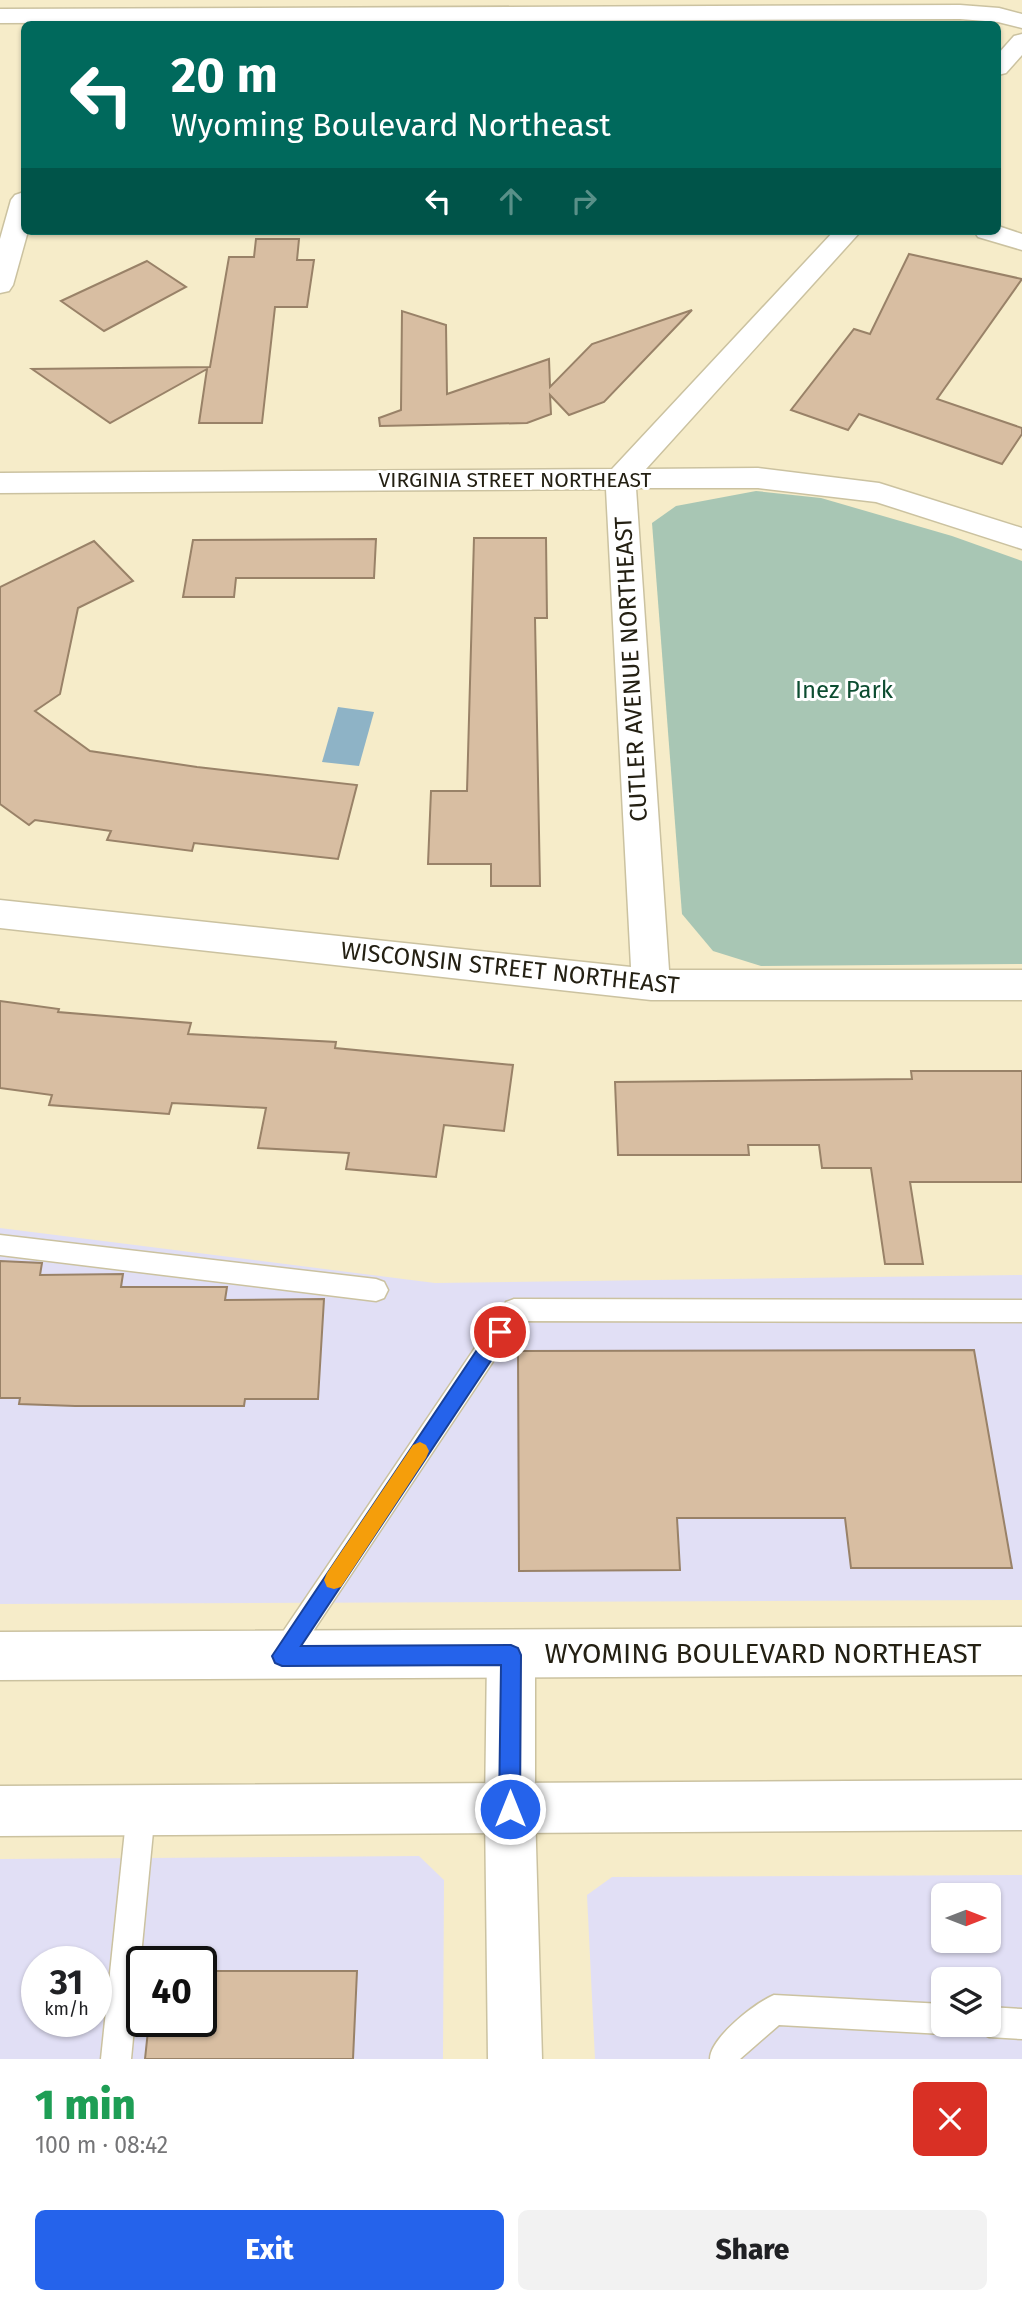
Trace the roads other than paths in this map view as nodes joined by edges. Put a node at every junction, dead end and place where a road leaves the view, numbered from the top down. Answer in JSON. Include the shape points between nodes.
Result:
{"nodes":[{"id":1,"x":77,"y":14,"type":"edge"},
{"id":2,"x":0,"y":16,"type":"edge"},
{"id":3,"x":1022,"y":22,"type":"edge"},
{"id":4,"x":1022,"y":41,"type":"edge"},
{"id":5,"x":1001,"y":65,"type":"edge"},
{"id":6,"x":21,"y":218,"type":"edge"},
{"id":7,"x":844,"y":235,"type":"edge"},
{"id":8,"x":1000,"y":235,"type":"edge"},
{"id":9,"x":1022,"y":242,"type":"edge"},
{"id":10,"x":0,"y":285,"type":"edge"},
{"id":11,"x":620,"y":480,"type":"junction"},
{"id":12,"x":0,"y":483,"type":"edge"},
{"id":13,"x":1022,"y":539,"type":"edge"},
{"id":14,"x":0,"y":914,"type":"edge"},
{"id":15,"x":651,"y":985,"type":"junction"},
{"id":16,"x":1022,"y":985,"type":"edge"},
{"id":17,"x":0,"y":1245,"type":"edge"},
{"id":18,"x":376,"y":1290,"type":"dead end"},
{"id":19,"x":1022,"y":1311,"type":"edge"},
{"id":20,"x":1022,"y":1651,"type":"edge"},
{"id":21,"x":511,"y":1655,"type":"junction"},
{"id":22,"x":0,"y":1656,"type":"edge"},
{"id":23,"x":282,"y":1656,"type":"junction"},
{"id":24,"x":1022,"y":1805,"type":"edge"},
{"id":25,"x":510,"y":1809,"type":"junction"},
{"id":26,"x":0,"y":1811,"type":"edge"},
{"id":27,"x":141,"y":1811,"type":"junction"},
{"id":28,"x":931,"y":2018,"type":"edge"},
{"id":29,"x":1001,"y":2023,"type":"edge"},
{"id":30,"x":1022,"y":2024,"type":"edge"},
{"id":31,"x":116,"y":2059,"type":"edge"},
{"id":32,"x":515,"y":2059,"type":"edge"},
{"id":33,"x":724,"y":2059,"type":"edge"}],
"edges":[{"from":1,"to":2,"type":"street"},
{"from":1,"to":3,"type":"street","via":[[960,12]]},
{"from":4,"to":5,"type":"street"},
{"from":6,"to":10,"type":"street"},
{"from":7,"to":11,"type":"street"},
{"from":8,"to":9,"type":"street"},
{"from":11,"to":12,"type":"street","name":"VIRGINIA STREET NORTHEAST"},
{"from":11,"to":13,"type":"street","name":"VIRGINIA STREET NORTHEAST","via":[[758,478],[878,494]]},
{"from":11,"to":15,"type":"street","name":"CUTLER AVENUE NORTHEAST"},
{"from":14,"to":15,"type":"street","name":"WISCONSIN STREET NORTHEAST"},
{"from":15,"to":16,"type":"street","name":"WISCONSIN STREET NORTHEAST"},
{"from":17,"to":18,"type":"lane"},
{"from":19,"to":23,"type":"lane","via":[[514,1310]]},
{"from":20,"to":21,"type":"street","name":"WYOMING BOULEVARD NORTHEAST"},
{"from":21,"to":23,"type":"street","name":"WYOMING BOULEVARD NORTHEAST"},
{"from":21,"to":25,"type":"street"},
{"from":22,"to":23,"type":"street","name":"WYOMING BOULEVARD NORTHEAST"},
{"from":24,"to":25,"type":"street"},
{"from":25,"to":27,"type":"street"},
{"from":25,"to":32,"type":"street"},
{"from":26,"to":27,"type":"street"},
{"from":27,"to":31,"type":"lane"},
{"from":28,"to":33,"type":"lane","via":[[774,2010],[724,2052]]},
{"from":29,"to":30,"type":"lane"}]}
